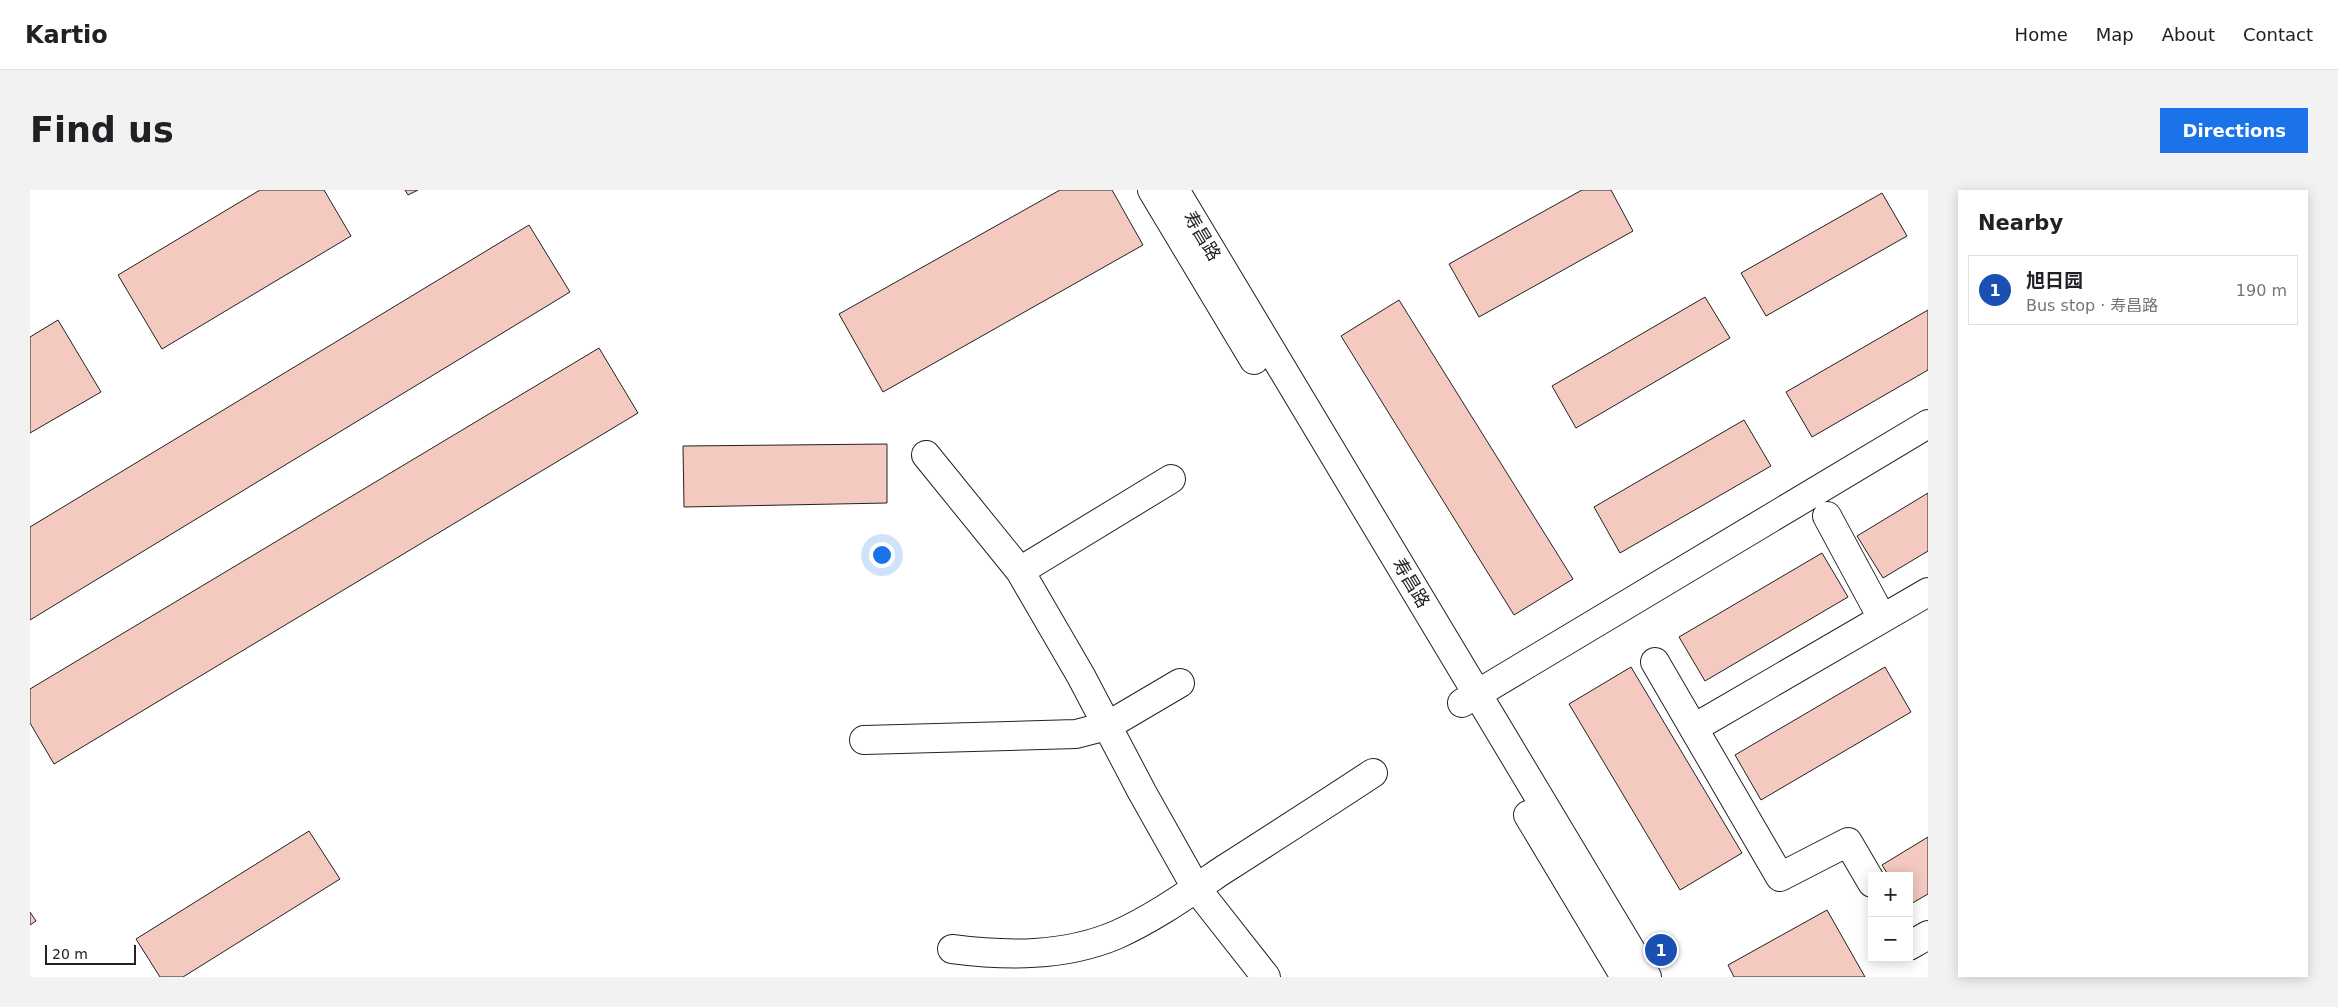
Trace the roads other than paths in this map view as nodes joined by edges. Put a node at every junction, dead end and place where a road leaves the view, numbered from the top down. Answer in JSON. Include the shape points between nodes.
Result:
{"nodes":[{"id":1,"x":1152,"y":190,"type":"edge"},
{"id":2,"x":1175,"y":190,"type":"edge"},
{"id":3,"x":1928,"y":424,"type":"edge"},
{"id":4,"x":926,"y":455,"type":"dead end"},
{"id":5,"x":1172,"y":479,"type":"dead end"},
{"id":6,"x":1827,"y":516,"type":"dead end"},
{"id":7,"x":1020,"y":571,"type":"junction"},
{"id":8,"x":1928,"y":592,"type":"edge"},
{"id":9,"x":1882,"y":618,"type":"junction"},
{"id":10,"x":1655,"y":662,"type":"dead end"},
{"id":11,"x":1180,"y":683,"type":"dead end"},
{"id":12,"x":1469,"y":699,"type":"junction"},
{"id":13,"x":1107,"y":726,"type":"junction"},
{"id":14,"x":1694,"y":728,"type":"junction"},
{"id":15,"x":864,"y":740,"type":"dead end"},
{"id":16,"x":1373,"y":773,"type":"dead end"},
{"id":17,"x":1868,"y":876,"type":"edge"},
{"id":18,"x":1196,"y":888,"type":"junction"},
{"id":19,"x":1928,"y":935,"type":"edge"},
{"id":20,"x":1913,"y":944,"type":"edge"},
{"id":21,"x":952,"y":949,"type":"dead end"},
{"id":22,"x":1266,"y":977,"type":"edge"},
{"id":23,"x":1625,"y":977,"type":"edge"},
{"id":24,"x":1647,"y":977,"type":"edge"}],
"edges":[{"from":1,"to":12,"type":"street","name":"寿昌路"},
{"from":2,"to":12,"type":"street","name":"寿昌路"},
{"from":3,"to":12,"type":"street"},
{"from":4,"to":7,"type":"street"},
{"from":5,"to":7,"type":"street"},
{"from":6,"to":9,"type":"street"},
{"from":7,"to":13,"type":"street"},
{"from":8,"to":9,"type":"street"},
{"from":9,"to":14,"type":"street"},
{"from":10,"to":14,"type":"street"},
{"from":11,"to":13,"type":"street"},
{"from":12,"to":23,"type":"street","name":"寿昌路"},
{"from":12,"to":24,"type":"street","name":"寿昌路"},
{"from":13,"to":15,"type":"street","via":[[1076,734]]},
{"from":13,"to":18,"type":"street"},
{"from":14,"to":17,"type":"street","via":[[1780,877],[1848,842]]},
{"from":16,"to":18,"type":"street"},
{"from":18,"to":21,"type":"street","via":[[1160,912],[1115,935],[1080,945],[1035,954],[991,954]]},
{"from":18,"to":22,"type":"street"},
{"from":19,"to":20,"type":"street"}]}
